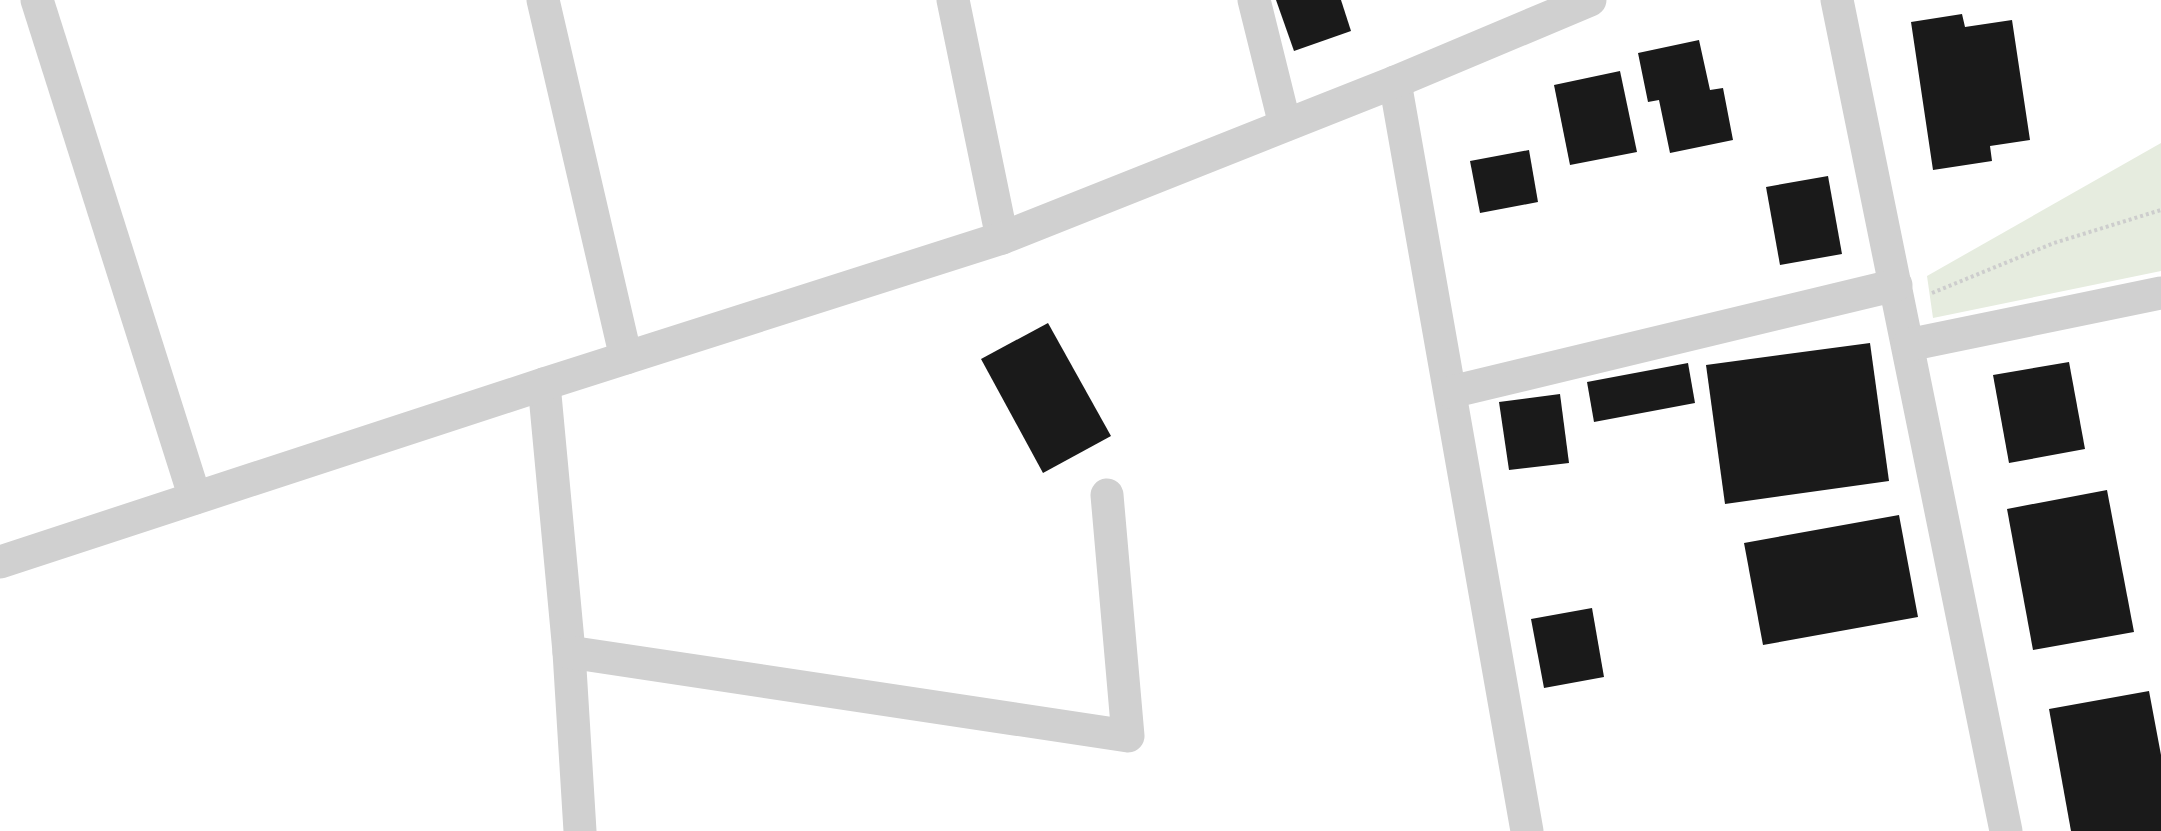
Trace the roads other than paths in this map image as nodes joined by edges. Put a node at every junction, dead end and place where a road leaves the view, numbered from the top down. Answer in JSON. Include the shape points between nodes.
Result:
{"nodes":[{"id":1,"x":37,"y":0,"type":"edge"},
{"id":2,"x":543,"y":0,"type":"edge"},
{"id":3,"x":953,"y":0,"type":"edge"},
{"id":4,"x":1254,"y":0,"type":"edge"},
{"id":5,"x":1590,"y":0,"type":"edge"},
{"id":6,"x":1837,"y":0,"type":"edge"},
{"id":7,"x":1395,"y":82,"type":"junction"},
{"id":8,"x":1285,"y":125,"type":"junction"},
{"id":9,"x":1002,"y":238,"type":"junction"},
{"id":10,"x":2161,"y":293,"type":"edge"},
{"id":11,"x":1898,"y":295,"type":"junction"},
{"id":12,"x":1908,"y":345,"type":"junction"},
{"id":13,"x":626,"y":358,"type":"junction"},
{"id":14,"x":544,"y":384,"type":"junction"},
{"id":15,"x":1451,"y":392,"type":"junction"},
{"id":16,"x":1107,"y":495,"type":"dead end"},
{"id":17,"x":195,"y":498,"type":"junction"},
{"id":18,"x":0,"y":562,"type":"edge"},
{"id":19,"x":569,"y":652,"type":"junction"},
{"id":20,"x":580,"y":831,"type":"edge"},
{"id":21,"x":1527,"y":831,"type":"edge"},
{"id":22,"x":2006,"y":831,"type":"edge"}],
"edges":[{"from":1,"to":17,"type":"street"},
{"from":2,"to":13,"type":"street"},
{"from":3,"to":9,"type":"street"},
{"from":4,"to":8,"type":"street"},
{"from":5,"to":7,"type":"street"},
{"from":6,"to":11,"type":"street"},
{"from":7,"to":8,"type":"street"},
{"from":7,"to":15,"type":"street"},
{"from":8,"to":9,"type":"street"},
{"from":9,"to":13,"type":"street"},
{"from":10,"to":12,"type":"street"},
{"from":11,"to":12,"type":"street"},
{"from":11,"to":15,"type":"street"},
{"from":12,"to":22,"type":"street"},
{"from":13,"to":14,"type":"street"},
{"from":14,"to":17,"type":"street"},
{"from":14,"to":19,"type":"street"},
{"from":15,"to":21,"type":"street"},
{"from":16,"to":19,"type":"street","via":[[1128,736]]},
{"from":17,"to":18,"type":"street"},
{"from":19,"to":20,"type":"street"}]}
